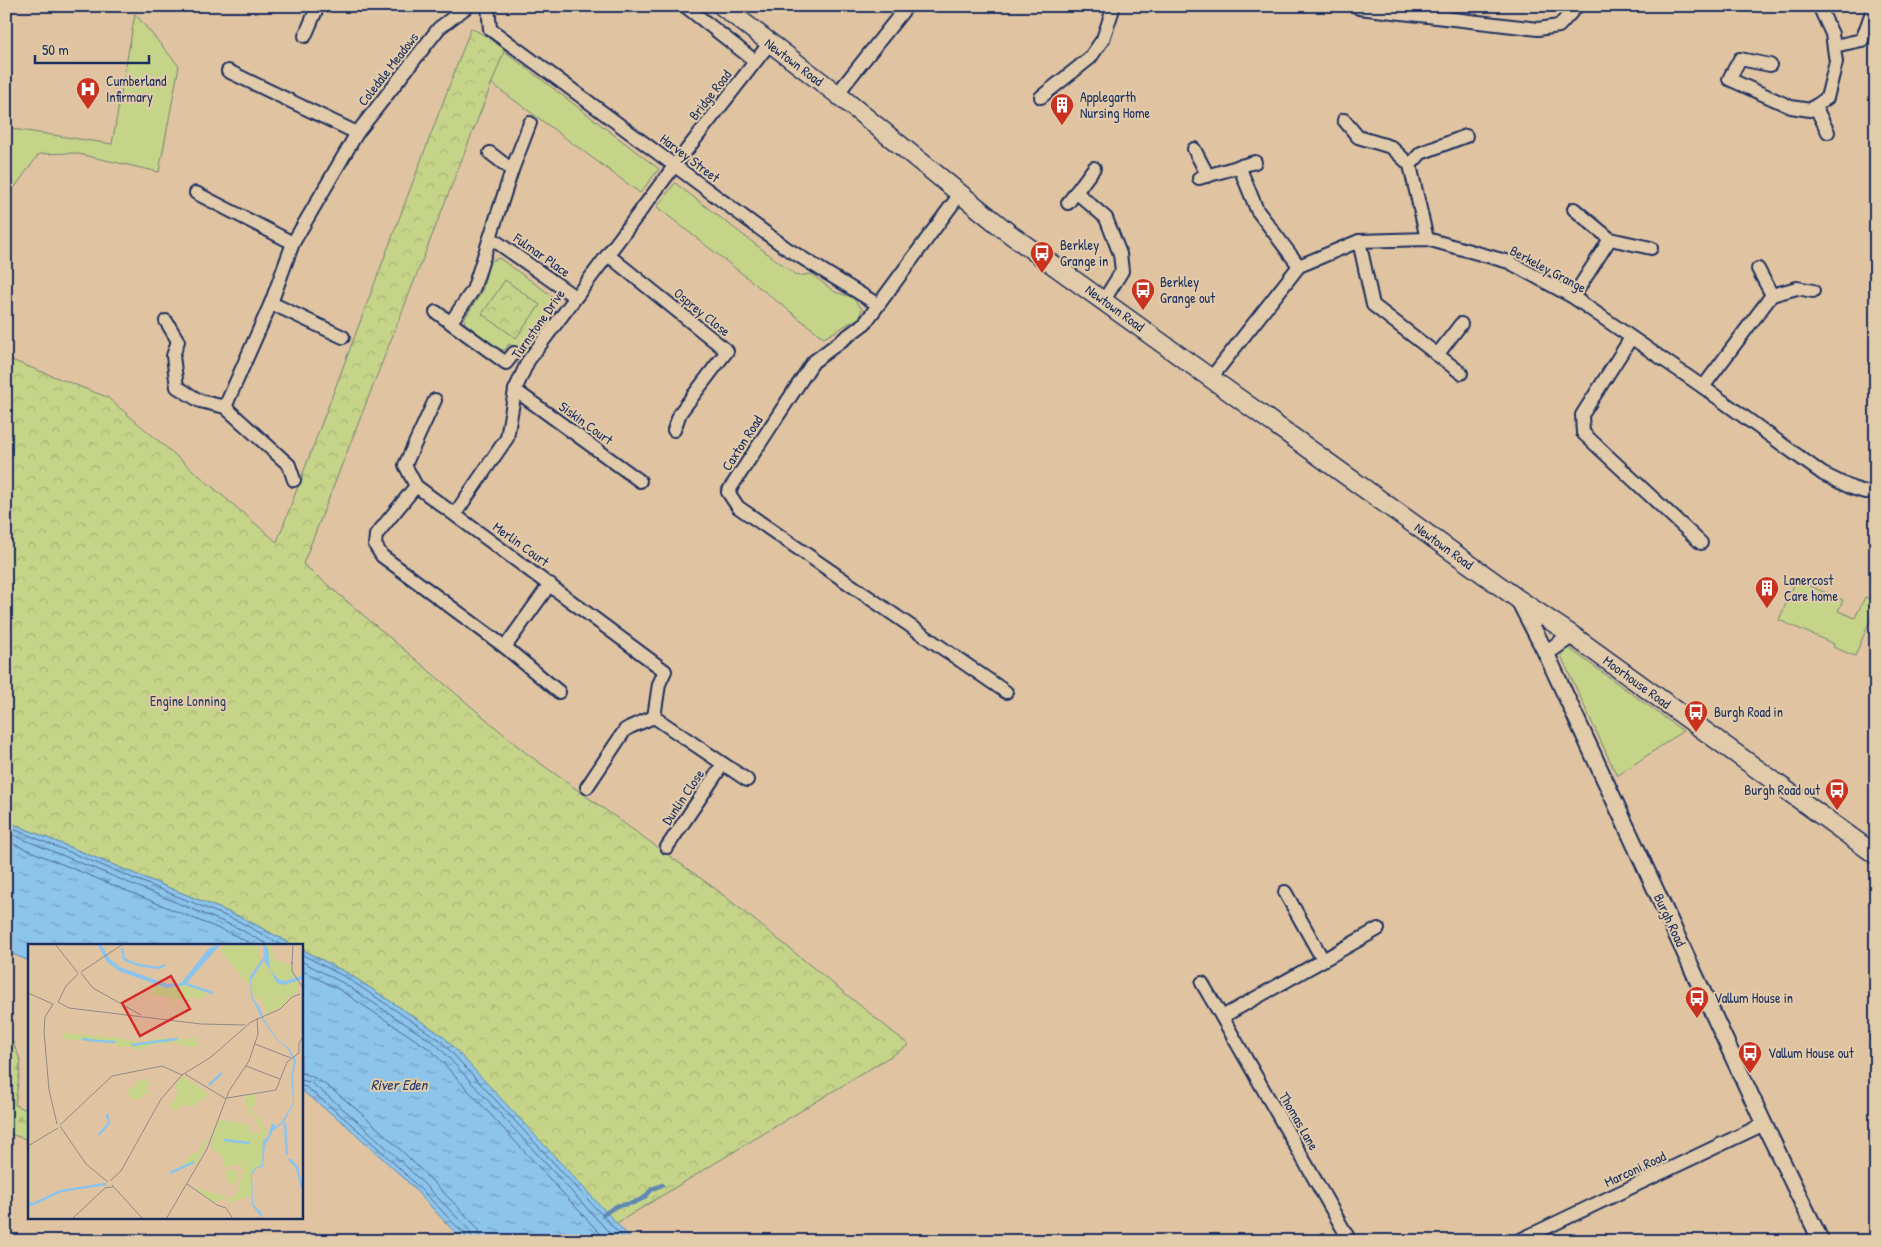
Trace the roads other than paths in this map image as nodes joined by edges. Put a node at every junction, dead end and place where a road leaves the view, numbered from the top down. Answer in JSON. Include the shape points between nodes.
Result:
{"nodes":[{"id":1,"x":318,"y":6,"type":"edge"},
{"id":2,"x":468,"y":6,"type":"edge"},
{"id":3,"x":488,"y":6,"type":"edge"},
{"id":4,"x":686,"y":6,"type":"edge"},
{"id":5,"x":722,"y":6,"type":"edge"},
{"id":6,"x":907,"y":6,"type":"edge"},
{"id":7,"x":1114,"y":6,"type":"edge"},
{"id":8,"x":1358,"y":6,"type":"edge"},
{"id":9,"x":1577,"y":6,"type":"edge"},
{"id":10,"x":1819,"y":6,"type":"edge"},
{"id":11,"x":1390,"y":9,"type":"edge"},
{"id":12,"x":1872,"y":12,"type":"dead end"},
{"id":13,"x":305,"y":36,"type":"dead end"},
{"id":14,"x":769,"y":44,"type":"junction"},
{"id":15,"x":1834,"y":46,"type":"junction"},
{"id":16,"x":756,"y":61,"type":"junction"},
{"id":17,"x":1770,"y":65,"type":"dead end"},
{"id":18,"x":228,"y":71,"type":"dead end"},
{"id":19,"x":837,"y":94,"type":"junction"},
{"id":20,"x":1041,"y":96,"type":"dead end"},
{"id":21,"x":1814,"y":106,"type":"junction"},
{"id":22,"x":1344,"y":120,"type":"dead end"},
{"id":23,"x":530,"y":123,"type":"dead end"},
{"id":24,"x":1828,"y":132,"type":"dead end"},
{"id":25,"x":357,"y":133,"type":"junction"},
{"id":26,"x":1466,"y":136,"type":"dead end"},
{"id":27,"x":1194,"y":149,"type":"dead end"},
{"id":28,"x":490,"y":153,"type":"dead end"},
{"id":29,"x":1255,"y":162,"type":"dead end"},
{"id":30,"x":675,"y":165,"type":"junction"},
{"id":31,"x":1410,"y":165,"type":"junction"},
{"id":32,"x":1239,"y":166,"type":"junction"},
{"id":33,"x":1094,"y":168,"type":"dead end"},
{"id":34,"x":512,"y":170,"type":"junction"},
{"id":35,"x":1076,"y":192,"type":"junction"},
{"id":36,"x":196,"y":193,"type":"dead end"},
{"id":37,"x":960,"y":194,"type":"junction"},
{"id":38,"x":1068,"y":203,"type":"dead end"},
{"id":39,"x":1574,"y":209,"type":"dead end"},
{"id":40,"x":491,"y":238,"type":"junction"},
{"id":41,"x":1427,"y":239,"type":"junction"},
{"id":42,"x":1610,"y":239,"type":"junction"},
{"id":43,"x":1359,"y":241,"type":"junction"},
{"id":44,"x":293,"y":243,"type":"junction"},
{"id":45,"x":1651,"y":248,"type":"dead end"},
{"id":46,"x":608,"y":255,"type":"junction"},
{"id":47,"x":1299,"y":266,"type":"junction"},
{"id":48,"x":1758,"y":270,"type":"dead end"},
{"id":49,"x":1813,"y":291,"type":"dead end"},
{"id":50,"x":1772,"y":295,"type":"junction"},
{"id":51,"x":575,"y":296,"type":"junction"},
{"id":52,"x":1573,"y":297,"type":"junction"},
{"id":53,"x":1104,"y":300,"type":"junction"},
{"id":54,"x":271,"y":303,"type":"junction"},
{"id":55,"x":877,"y":304,"type":"junction"},
{"id":56,"x":436,"y":312,"type":"dead end"},
{"id":57,"x":166,"y":321,"type":"dead end"},
{"id":58,"x":451,"y":322,"type":"junction"},
{"id":59,"x":1461,"y":324,"type":"dead end"},
{"id":60,"x":343,"y":336,"type":"dead end"},
{"id":61,"x":1631,"y":338,"type":"junction"},
{"id":62,"x":514,"y":354,"type":"dead end"},
{"id":63,"x":1437,"y":355,"type":"junction"},
{"id":64,"x":1461,"y":372,"type":"dead end"},
{"id":65,"x":1211,"y":378,"type":"junction"},
{"id":66,"x":1703,"y":387,"type":"junction"},
{"id":67,"x":515,"y":390,"type":"junction"},
{"id":68,"x":435,"y":400,"type":"dead end"},
{"id":69,"x":225,"y":407,"type":"junction"},
{"id":70,"x":674,"y":430,"type":"dead end"},
{"id":71,"x":294,"y":480,"type":"dead end"},
{"id":72,"x":640,"y":481,"type":"dead end"},
{"id":73,"x":416,"y":486,"type":"junction"},
{"id":74,"x":1876,"y":491,"type":"edge"},
{"id":75,"x":454,"y":514,"type":"junction"},
{"id":76,"x":1701,"y":543,"type":"dead end"},
{"id":77,"x":550,"y":584,"type":"junction"},
{"id":78,"x":1518,"y":599,"type":"junction"},
{"id":79,"x":1572,"y":635,"type":"junction"},
{"id":80,"x":505,"y":647,"type":"junction"},
{"id":81,"x":1546,"y":653,"type":"junction"},
{"id":82,"x":559,"y":692,"type":"dead end"},
{"id":83,"x":1006,"y":692,"type":"dead end"},
{"id":84,"x":654,"y":717,"type":"junction"},
{"id":85,"x":723,"y":764,"type":"junction"},
{"id":86,"x":747,"y":780,"type":"dead end"},
{"id":87,"x":587,"y":787,"type":"dead end"},
{"id":88,"x":667,"y":848,"type":"dead end"},
{"id":89,"x":1876,"y":855,"type":"edge"},
{"id":90,"x":1285,"y":892,"type":"dead end"},
{"id":91,"x":1378,"y":929,"type":"dead end"},
{"id":92,"x":1323,"y":960,"type":"junction"},
{"id":93,"x":1202,"y":983,"type":"dead end"},
{"id":94,"x":1222,"y":1017,"type":"junction"},
{"id":95,"x":1764,"y":1124,"type":"junction"},
{"id":96,"x":1350,"y":1241,"type":"edge"},
{"id":97,"x":1518,"y":1241,"type":"edge"},
{"id":98,"x":1821,"y":1241,"type":"edge"}],
"edges":[{"from":1,"to":13,"type":"street"},
{"from":2,"to":25,"type":"street","name":"Coledale Meadows","via":[[439,28]]},
{"from":3,"to":30,"type":"street","name":"Harvey Street","via":[[490,29]]},
{"from":4,"to":16,"type":"street"},
{"from":5,"to":14,"type":"main road","name":"Newtown Road"},
{"from":6,"to":19,"type":"street"},
{"from":7,"to":20,"type":"street","via":[[1103,39],[1090,58]]},
{"from":8,"to":11,"type":"street"},
{"from":9,"to":11,"type":"street","via":[[1559,26],[1538,29]]},
{"from":10,"to":15,"type":"street"},
{"from":12,"to":15,"type":"street","via":[[1862,40]]},
{"from":14,"to":16,"type":"street","name":"Bridge Road"},
{"from":14,"to":19,"type":"main road","name":"Newtown Road"},
{"from":15,"to":21,"type":"street","via":[[1836,62],[1827,98]]},
{"from":16,"to":30,"type":"street","name":"Bridge Road"},
{"from":17,"to":21,"type":"street","via":[[1740,59],[1729,79],[1791,107],[1810,110]]},
{"from":18,"to":25,"type":"street"},
{"from":19,"to":37,"type":"main road","name":"Newtown Road"},
{"from":21,"to":24,"type":"street"},
{"from":22,"to":31,"type":"street","via":[[1358,137],[1391,147]]},
{"from":23,"to":34,"type":"street","name":"Fulmar Place"},
{"from":25,"to":44,"type":"street","name":"Coledale Meadows"},
{"from":26,"to":31,"type":"street","via":[[1421,153]]},
{"from":27,"to":32,"type":"street","via":[[1204,177]]},
{"from":28,"to":34,"type":"street"},
{"from":29,"to":32,"type":"street"},
{"from":30,"to":46,"type":"street","name":"Turnstone Drive"},
{"from":30,"to":55,"type":"street","name":"Harvey Street","via":[[786,248]]},
{"from":31,"to":41,"type":"street"},
{"from":32,"to":47,"type":"street","via":[[1257,210]]},
{"from":33,"to":35,"type":"street"},
{"from":34,"to":40,"type":"street","name":"Fulmar Place"},
{"from":35,"to":38,"type":"street"},
{"from":35,"to":53,"type":"street","via":[[1106,218],[1120,254],[1122,271]]},
{"from":36,"to":44,"type":"street"},
{"from":37,"to":53,"type":"main road","name":"Newtown Road","via":[[1010,234]]},
{"from":37,"to":55,"type":"street","name":"Caxton Road"},
{"from":39,"to":42,"type":"street"},
{"from":40,"to":51,"type":"street","name":"Fulmar Place"},
{"from":40,"to":58,"type":"street","name":"Fulmar Place","via":[[473,290]]},
{"from":41,"to":43,"type":"street","name":"Berkeley Grange"},
{"from":41,"to":52,"type":"street","name":"Berkeley Grange","via":[[1509,262]]},
{"from":42,"to":45,"type":"street"},
{"from":42,"to":52,"type":"street"},
{"from":43,"to":47,"type":"street","name":"Berkeley Grange"},
{"from":43,"to":63,"type":"street","via":[[1373,305]]},
{"from":44,"to":54,"type":"street","name":"Coledale Meadows"},
{"from":46,"to":51,"type":"street","name":"Turnstone Drive"},
{"from":46,"to":70,"type":"street","name":"Osprey Close","via":[[727,351],[680,413]]},
{"from":47,"to":65,"type":"street","name":"Berkeley Grange"},
{"from":48,"to":50,"type":"street"},
{"from":49,"to":50,"type":"street","via":[[1797,288]]},
{"from":50,"to":66,"type":"street"},
{"from":51,"to":67,"type":"street","name":"Turnstone Drive","via":[[528,361]]},
{"from":52,"to":61,"type":"street","name":"Berkeley Grange"},
{"from":53,"to":65,"type":"main road","name":"Newtown Road"},
{"from":54,"to":60,"type":"street"},
{"from":54,"to":69,"type":"street","name":"Coledale Meadows"},
{"from":55,"to":83,"type":"street","name":"Caxton Road","via":[[865,323],[813,362],[728,492],[738,507]]},
{"from":56,"to":58,"type":"street"},
{"from":57,"to":69,"type":"street","via":[[178,341],[173,356],[177,386],[200,401]]},
{"from":58,"to":62,"type":"street","via":[[506,362]]},
{"from":59,"to":63,"type":"street"},
{"from":61,"to":66,"type":"street","name":"Berkeley Grange"},
{"from":61,"to":76,"type":"street","via":[[1582,414],[1583,433]]},
{"from":63,"to":64,"type":"street"},
{"from":65,"to":78,"type":"main road","name":"Newtown Road"},
{"from":66,"to":74,"type":"street","name":"Berkeley Grange","via":[[1823,474],[1852,488]]},
{"from":67,"to":72,"type":"street","name":"Siskin Court"},
{"from":67,"to":75,"type":"street","name":"Turnstone Drive","via":[[507,438]]},
{"from":68,"to":73,"type":"street","name":"Merlin Court","via":[[405,465]]},
{"from":69,"to":71,"type":"street","via":[[289,465]]},
{"from":73,"to":75,"type":"street","name":"Merlin Court"},
{"from":73,"to":80,"type":"street","via":[[376,536],[375,545],[382,556]]},
{"from":75,"to":77,"type":"street","name":"Merlin Court"},
{"from":77,"to":80,"type":"street"},
{"from":77,"to":84,"type":"street","name":"Merlin Court","via":[[665,670],[658,684]]},
{"from":78,"to":79,"type":"main road","name":"Moorhouse Road"},
{"from":78,"to":81,"type":"street","name":"Burgh Road"},
{"from":79,"to":81,"type":"street"},
{"from":79,"to":89,"type":"main road","name":"Moorhouse Road"},
{"from":80,"to":82,"type":"street"},
{"from":81,"to":95,"type":"street","name":"Burgh Road"},
{"from":84,"to":85,"type":"street"},
{"from":84,"to":87,"type":"street","via":[[625,730]]},
{"from":85,"to":86,"type":"street"},
{"from":85,"to":88,"type":"street","name":"Dunlin Close"},
{"from":90,"to":92,"type":"street"},
{"from":91,"to":92,"type":"street"},
{"from":92,"to":94,"type":"street"},
{"from":93,"to":94,"type":"street","name":"Thomas Lane"},
{"from":94,"to":96,"type":"street","name":"Thomas Lane"},
{"from":95,"to":97,"type":"street","name":"Marconi Road"},
{"from":95,"to":98,"type":"street","name":"Burgh Road"}]}
